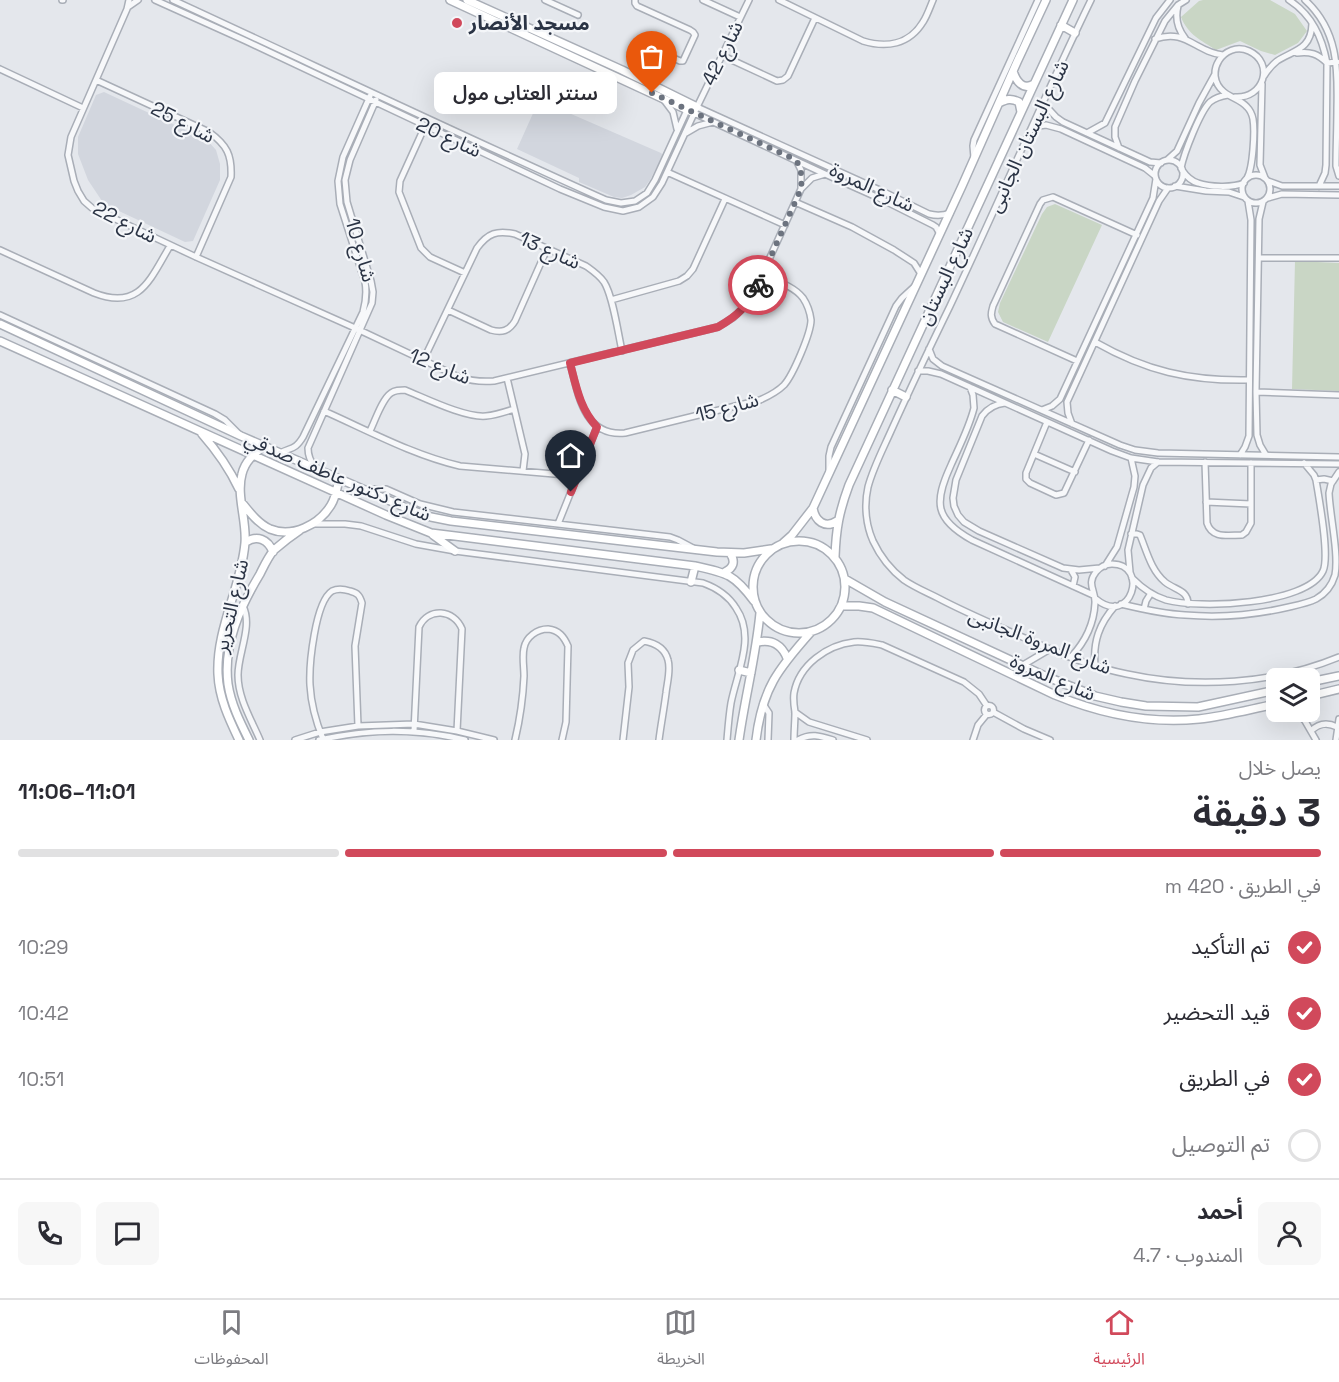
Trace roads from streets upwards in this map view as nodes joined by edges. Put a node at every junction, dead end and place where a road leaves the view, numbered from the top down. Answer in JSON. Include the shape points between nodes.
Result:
{"nodes":[{"id":1,"x":129,"y":0,"type":"edge"},
{"id":2,"x":138,"y":0,"type":"edge"},
{"id":3,"x":155,"y":0,"type":"edge"},
{"id":4,"x":173,"y":0,"type":"edge"},
{"id":5,"x":544,"y":0,"type":"edge"},
{"id":6,"x":635,"y":0,"type":"edge"},
{"id":7,"x":703,"y":0,"type":"edge"},
{"id":8,"x":748,"y":0,"type":"edge"},
{"id":9,"x":779,"y":0,"type":"edge"},
{"id":10,"x":933,"y":0,"type":"edge"},
{"id":11,"x":1038,"y":0,"type":"edge"},
{"id":12,"x":1046,"y":0,"type":"edge"},
{"id":13,"x":1073,"y":0,"type":"edge"},
{"id":14,"x":1091,"y":0,"type":"edge"},
{"id":15,"x":1170,"y":0,"type":"edge"},
{"id":16,"x":1186,"y":0,"type":"edge"},
{"id":17,"x":1289,"y":0,"type":"edge"},
{"id":18,"x":1305,"y":0,"type":"edge"},
{"id":19,"x":459,"y":1,"type":"edge"},
{"id":20,"x":1178,"y":5,"type":"junction"},
{"id":21,"x":127,"y":9,"type":"junction"},
{"id":22,"x":578,"y":15,"type":"dead end"},
{"id":23,"x":740,"y":17,"type":"junction"},
{"id":24,"x":815,"y":18,"type":"junction"},
{"id":25,"x":1312,"y":22,"type":"junction"},
{"id":26,"x":1061,"y":25,"type":"junction"},
{"id":27,"x":1075,"y":33,"type":"junction"},
{"id":28,"x":1185,"y":38,"type":"junction"},
{"id":29,"x":1155,"y":39,"type":"junction"},
{"id":30,"x":1205,"y":51,"type":"junction"},
{"id":31,"x":1293,"y":54,"type":"junction"},
{"id":32,"x":721,"y":55,"type":"junction"},
{"id":33,"x":1223,"y":55,"type":"junction"},
{"id":34,"x":1138,"y":56,"type":"junction"},
{"id":35,"x":1145,"y":59,"type":"junction"},
{"id":36,"x":1260,"y":60,"type":"junction"},
{"id":37,"x":1278,"y":61,"type":"junction"},
{"id":38,"x":1337,"y":62,"type":"junction"},
{"id":39,"x":1327,"y":63,"type":"junction"},
{"id":40,"x":0,"y":69,"type":"edge"},
{"id":41,"x":1215,"y":70,"type":"junction"},
{"id":42,"x":1013,"y":71,"type":"junction"},
{"id":43,"x":1263,"y":79,"type":"junction"},
{"id":44,"x":96,"y":80,"type":"junction"},
{"id":45,"x":645,"y":81,"type":"junction"},
{"id":46,"x":1035,"y":83,"type":"junction"},
{"id":47,"x":375,"y":93,"type":"junction"},
{"id":48,"x":1232,"y":96,"type":"junction"},
{"id":49,"x":660,"y":97,"type":"junction"},
{"id":50,"x":372,"y":100,"type":"junction"},
{"id":51,"x":999,"y":103,"type":"junction"},
{"id":52,"x":1043,"y":103,"type":"junction"},
{"id":53,"x":83,"y":108,"type":"junction"},
{"id":54,"x":692,"y":108,"type":"junction"},
{"id":55,"x":1021,"y":114,"type":"junction"},
{"id":56,"x":1056,"y":117,"type":"junction"},
{"id":57,"x":1108,"y":118,"type":"junction"},
{"id":58,"x":432,"y":121,"type":"junction"},
{"id":59,"x":714,"y":122,"type":"junction"},
{"id":60,"x":1116,"y":123,"type":"junction"},
{"id":61,"x":427,"y":126,"type":"junction"},
{"id":62,"x":1054,"y":126,"type":"junction"},
{"id":63,"x":1032,"y":127,"type":"junction"},
{"id":64,"x":677,"y":131,"type":"junction"},
{"id":65,"x":1087,"y":133,"type":"junction"},
{"id":66,"x":684,"y":134,"type":"junction"},
{"id":67,"x":1119,"y":148,"type":"junction"},
{"id":68,"x":974,"y":159,"type":"junction"},
{"id":69,"x":796,"y":160,"type":"junction"},
{"id":70,"x":1149,"y":161,"type":"junction"},
{"id":71,"x":1164,"y":161,"type":"junction"},
{"id":72,"x":1326,"y":165,"type":"junction"},
{"id":73,"x":1336,"y":166,"type":"junction"},
{"id":74,"x":1145,"y":168,"type":"junction"},
{"id":75,"x":1181,"y":169,"type":"junction"},
{"id":76,"x":667,"y":172,"type":"junction"},
{"id":77,"x":825,"y":174,"type":"junction"},
{"id":78,"x":1339,"y":176,"type":"edge"},
{"id":79,"x":1155,"y":178,"type":"junction"},
{"id":80,"x":1266,"y":179,"type":"junction"},
{"id":81,"x":1245,"y":181,"type":"junction"},
{"id":82,"x":1175,"y":186,"type":"junction"},
{"id":83,"x":1319,"y":186,"type":"junction"},
{"id":84,"x":1339,"y":186,"type":"edge"},
{"id":85,"x":1168,"y":188,"type":"junction"},
{"id":86,"x":801,"y":189,"type":"junction"},
{"id":87,"x":1339,"y":195,"type":"edge"},
{"id":88,"x":1157,"y":197,"type":"junction"},
{"id":89,"x":725,"y":199,"type":"junction"},
{"id":90,"x":1247,"y":199,"type":"junction"},
{"id":91,"x":1265,"y":200,"type":"junction"},
{"id":92,"x":795,"y":202,"type":"junction"},
{"id":93,"x":950,"y":213,"type":"junction"},
{"id":94,"x":785,"y":225,"type":"junction"},
{"id":95,"x":940,"y":234,"type":"junction"},
{"id":96,"x":1137,"y":235,"type":"junction"},
{"id":97,"x":170,"y":246,"type":"junction"},
{"id":98,"x":548,"y":249,"type":"junction"},
{"id":99,"x":0,"y":250,"type":"edge"},
{"id":100,"x":195,"y":257,"type":"junction"},
{"id":101,"x":1258,"y":258,"type":"junction"},
{"id":102,"x":1339,"y":258,"type":"edge"},
{"id":103,"x":465,"y":273,"type":"junction"},
{"id":104,"x":921,"y":274,"type":"junction"},
{"id":105,"x":762,"y":275,"type":"junction"},
{"id":106,"x":611,"y":300,"type":"junction"},
{"id":107,"x":447,"y":310,"type":"junction"},
{"id":108,"x":0,"y":315,"type":"edge"},
{"id":109,"x":1101,"y":320,"type":"junction"},
{"id":110,"x":0,"y":324,"type":"edge"},
{"id":111,"x":358,"y":330,"type":"junction"},
{"id":112,"x":44,"y":335,"type":"junction"},
{"id":113,"x":0,"y":341,"type":"edge"},
{"id":114,"x":40,"y":342,"type":"junction"},
{"id":115,"x":1095,"y":342,"type":"junction"},
{"id":116,"x":929,"y":349,"type":"junction"},
{"id":117,"x":622,"y":351,"type":"junction"},
{"id":118,"x":1248,"y":356,"type":"junction"},
{"id":119,"x":1256,"y":356,"type":"junction"},
{"id":120,"x":423,"y":361,"type":"junction"},
{"id":121,"x":1077,"y":361,"type":"junction"},
{"id":122,"x":570,"y":363,"type":"junction"},
{"id":123,"x":947,"y":368,"type":"junction"},
{"id":124,"x":918,"y":371,"type":"junction"},
{"id":125,"x":944,"y":375,"type":"junction"},
{"id":126,"x":507,"y":378,"type":"junction"},
{"id":127,"x":1248,"y":380,"type":"junction"},
{"id":128,"x":970,"y":387,"type":"junction"},
{"id":129,"x":892,"y":390,"type":"junction"},
{"id":130,"x":1256,"y":392,"type":"junction"},
{"id":131,"x":1339,"y":395,"type":"edge"},
{"id":132,"x":906,"y":397,"type":"junction"},
{"id":133,"x":1060,"y":399,"type":"junction"},
{"id":134,"x":1067,"y":402,"type":"junction"},
{"id":135,"x":1005,"y":403,"type":"junction"},
{"id":136,"x":1028,"y":404,"type":"junction"},
{"id":137,"x":514,"y":409,"type":"junction"},
{"id":138,"x":974,"y":410,"type":"junction"},
{"id":139,"x":1040,"y":410,"type":"junction"},
{"id":140,"x":324,"y":411,"type":"junction"},
{"id":141,"x":1025,"y":412,"type":"junction"},
{"id":142,"x":984,"y":413,"type":"junction"},
{"id":143,"x":1047,"y":422,"type":"junction"},
{"id":144,"x":1072,"y":424,"type":"junction"},
{"id":145,"x":597,"y":427,"type":"junction"},
{"id":146,"x":370,"y":431,"type":"junction"},
{"id":147,"x":200,"y":432,"type":"junction"},
{"id":148,"x":241,"y":436,"type":"junction"},
{"id":149,"x":1248,"y":438,"type":"junction"},
{"id":150,"x":1258,"y":438,"type":"junction"},
{"id":151,"x":1089,"y":440,"type":"junction"},
{"id":152,"x":264,"y":446,"type":"junction"},
{"id":153,"x":280,"y":453,"type":"junction"},
{"id":154,"x":1034,"y":454,"type":"junction"},
{"id":155,"x":1176,"y":454,"type":"junction"},
{"id":156,"x":252,"y":455,"type":"junction"},
{"id":157,"x":1240,"y":455,"type":"junction"},
{"id":158,"x":1266,"y":455,"type":"junction"},
{"id":159,"x":1339,"y":457,"type":"edge"},
{"id":160,"x":1131,"y":458,"type":"junction"},
{"id":161,"x":1158,"y":462,"type":"junction"},
{"id":162,"x":1176,"y":462,"type":"junction"},
{"id":163,"x":1205,"y":462,"type":"junction"},
{"id":164,"x":1251,"y":463,"type":"junction"},
{"id":165,"x":1304,"y":464,"type":"junction"},
{"id":166,"x":1339,"y":464,"type":"edge"},
{"id":167,"x":316,"y":469,"type":"junction"},
{"id":168,"x":523,"y":471,"type":"junction"},
{"id":169,"x":1074,"y":472,"type":"junction"},
{"id":170,"x":1339,"y":472,"type":"edge"},
{"id":171,"x":578,"y":476,"type":"junction"},
{"id":172,"x":1135,"y":476,"type":"junction"},
{"id":173,"x":1146,"y":476,"type":"junction"},
{"id":174,"x":339,"y":479,"type":"junction"},
{"id":175,"x":1316,"y":480,"type":"junction"},
{"id":176,"x":1333,"y":481,"type":"junction"},
{"id":177,"x":370,"y":492,"type":"junction"},
{"id":178,"x":336,"y":493,"type":"junction"},
{"id":179,"x":241,"y":494,"type":"junction"},
{"id":180,"x":1206,"y":502,"type":"junction"},
{"id":181,"x":243,"y":504,"type":"junction"},
{"id":182,"x":1251,"y":504,"type":"junction"},
{"id":183,"x":813,"y":508,"type":"junction"},
{"id":184,"x":837,"y":521,"type":"junction"},
{"id":185,"x":310,"y":524,"type":"junction"},
{"id":186,"x":558,"y":524,"type":"junction"},
{"id":187,"x":300,"y":530,"type":"junction"},
{"id":188,"x":431,"y":533,"type":"junction"},
{"id":189,"x":1131,"y":534,"type":"junction"},
{"id":190,"x":872,"y":539,"type":"joint"},
{"id":191,"x":246,"y":542,"type":"junction"},
{"id":192,"x":783,"y":543,"type":"junction"},
{"id":193,"x":694,"y":549,"type":"junction"},
{"id":194,"x":771,"y":549,"type":"junction"},
{"id":195,"x":455,"y":551,"type":"junction"},
{"id":196,"x":273,"y":552,"type":"junction"},
{"id":197,"x":730,"y":553,"type":"junction"},
{"id":198,"x":835,"y":557,"type":"junction"},
{"id":199,"x":695,"y":566,"type":"junction"},
{"id":200,"x":1102,"y":567,"type":"junction"},
{"id":201,"x":1071,"y":570,"type":"junction"},
{"id":202,"x":725,"y":572,"type":"junction"},
{"id":203,"x":1131,"y":576,"type":"junction"},
{"id":204,"x":845,"y":579,"type":"junction"},
{"id":205,"x":691,"y":582,"type":"junction"},
{"id":206,"x":1073,"y":586,"type":"junction"},
{"id":207,"x":1151,"y":593,"type":"junction"},
{"id":208,"x":1095,"y":597,"type":"junction"},
{"id":209,"x":754,"y":601,"type":"junction"},
{"id":210,"x":1188,"y":604,"type":"junction"},
{"id":211,"x":1118,"y":605,"type":"junction"},
{"id":212,"x":243,"y":606,"type":"junction"},
{"id":213,"x":841,"y":606,"type":"junction"},
{"id":214,"x":1144,"y":609,"type":"junction"},
{"id":215,"x":760,"y":613,"type":"junction"},
{"id":216,"x":811,"y":632,"type":"junction"},
{"id":217,"x":758,"y":642,"type":"junction"},
{"id":218,"x":1050,"y":649,"type":"junction"},
{"id":219,"x":1071,"y":657,"type":"junction"},
{"id":220,"x":1339,"y":657,"type":"edge"},
{"id":221,"x":787,"y":658,"type":"junction"},
{"id":222,"x":1023,"y":665,"type":"junction"},
{"id":223,"x":1095,"y":665,"type":"junction"},
{"id":224,"x":739,"y":670,"type":"junction"},
{"id":225,"x":751,"y":673,"type":"junction"},
{"id":226,"x":1339,"y":676,"type":"edge"},
{"id":227,"x":1320,"y":680,"type":"edge"},
{"id":228,"x":1339,"y":688,"type":"edge"},
{"id":229,"x":1266,"y":692,"type":"edge"},
{"id":230,"x":1320,"y":693,"type":"edge"},
{"id":231,"x":763,"y":704,"type":"junction"},
{"id":232,"x":1266,"y":706,"type":"edge"},
{"id":233,"x":1198,"y":707,"type":"junction"},
{"id":234,"x":795,"y":712,"type":"junction"},
{"id":235,"x":990,"y":713,"type":"junction"},
{"id":236,"x":1200,"y":719,"type":"junction"},
{"id":237,"x":1339,"y":719,"type":"edge"},
{"id":238,"x":1306,"y":722,"type":"edge"},
{"id":239,"x":358,"y":726,"type":"junction"},
{"id":240,"x":1337,"y":727,"type":"junction"},
{"id":241,"x":414,"y":728,"type":"junction"},
{"id":242,"x":457,"y":731,"type":"junction"},
{"id":243,"x":1311,"y":731,"type":"junction"},
{"id":244,"x":320,"y":732,"type":"junction"},
{"id":245,"x":447,"y":738,"type":"edge"},
{"id":246,"x":974,"y":739,"type":"edge"},
{"id":247,"x":239,"y":740,"type":"edge"},
{"id":248,"x":249,"y":740,"type":"edge"},
{"id":249,"x":260,"y":740,"type":"edge"},
{"id":250,"x":295,"y":740,"type":"edge"},
{"id":251,"x":321,"y":740,"type":"edge"},
{"id":252,"x":465,"y":740,"type":"edge"},
{"id":253,"x":494,"y":740,"type":"edge"},
{"id":254,"x":515,"y":740,"type":"edge"},
{"id":255,"x":562,"y":740,"type":"edge"},
{"id":256,"x":623,"y":740,"type":"edge"},
{"id":257,"x":659,"y":740,"type":"edge"},
{"id":258,"x":727,"y":740,"type":"edge"},
{"id":259,"x":739,"y":740,"type":"edge"},
{"id":260,"x":756,"y":740,"type":"edge"},
{"id":261,"x":768,"y":740,"type":"edge"},
{"id":262,"x":796,"y":740,"type":"edge"},
{"id":263,"x":832,"y":740,"type":"edge"},
{"id":264,"x":867,"y":740,"type":"edge"},
{"id":265,"x":1050,"y":740,"type":"edge"},
{"id":266,"x":1316,"y":740,"type":"edge"},
{"id":267,"x":1336,"y":740,"type":"edge"}],
"edges":[{"from":1,"to":21,"type":"street","name":"شارع 22"},
{"from":2,"to":21,"type":"street","name":"شارع 22"},
{"from":3,"to":50,"type":"street","name":"شارع 20"},
{"from":4,"to":47,"type":"street","name":"شارع 20"},
{"from":5,"to":22,"type":"street"},
{"from":6,"to":45,"type":"street","via":[[638,6],[695,35],[683,61],[658,52]]},
{"from":7,"to":23,"type":"street"},
{"from":8,"to":23,"type":"street","name":"شارع 42"},
{"from":9,"to":24,"type":"street"},
{"from":10,"to":24,"type":"street","via":[[915,33],[890,45],[863,41]]},
{"from":11,"to":68,"type":"street","name":"شارع البستان الجانبى","via":[[974,140]]},
{"from":12,"to":42,"type":"street","name":"شارع البستان"},
{"from":13,"to":26,"type":"street","name":"شارع البستان"},
{"from":14,"to":27,"type":"street","name":"شارع البستان الجانبى"},
{"from":15,"to":34,"type":"street","via":[[1156,18]]},
{"from":16,"to":20,"type":"street"},
{"from":17,"to":25,"type":"street"},
{"from":18,"to":38,"type":"street","via":[[1325,25]]},
{"from":19,"to":45,"type":"street"},
{"from":19,"to":49,"type":"street"},
{"from":20,"to":28,"type":"street","via":[[1177,20]]},
{"from":20,"to":29,"type":"street"},
{"from":21,"to":44,"type":"street","name":"شارع 22"},
{"from":23,"to":32,"type":"street","name":"شارع 42"},
{"from":24,"to":32,"type":"street","via":[[783,80],[777,81]]},
{"from":25,"to":31,"type":"street","via":[[1307,41]]},
{"from":25,"to":39,"type":"street"},
{"from":26,"to":27,"type":"street"},
{"from":26,"to":46,"type":"street","name":"شارع البستان"},
{"from":27,"to":52,"type":"street","name":"شارع البستان الجانبى"},
{"from":28,"to":29,"type":"street"},
{"from":28,"to":30,"type":"street"},
{"from":29,"to":35,"type":"street"},
{"from":30,"to":33,"type":"street"},
{"from":30,"to":41,"type":"street"},
{"from":31,"to":37,"type":"street"},
{"from":31,"to":39,"type":"street","via":[[1311,53]]},
{"from":32,"to":54,"type":"street","name":"شارع 42"},
{"from":33,"to":36,"type":"street","via":[[1242,49]]},
{"from":33,"to":41,"type":"street"},
{"from":34,"to":35,"type":"street"},
{"from":34,"to":57,"type":"street"},
{"from":35,"to":60,"type":"street"},
{"from":36,"to":37,"type":"street"},
{"from":36,"to":43,"type":"street"},
{"from":37,"to":43,"type":"street"},
{"from":38,"to":39,"type":"street"},
{"from":38,"to":73,"type":"street"},
{"from":39,"to":72,"type":"street"},
{"from":40,"to":53,"type":"street"},
{"from":41,"to":48,"type":"street","via":[[1219,87]]},
{"from":41,"to":71,"type":"street","via":[[1177,151]]},
{"from":42,"to":46,"type":"street","via":[[1020,84]]},
{"from":42,"to":51,"type":"street","name":"شارع البستان"},
{"from":43,"to":48,"type":"street","via":[[1254,93]]},
{"from":43,"to":80,"type":"street","via":[[1260,165]]},
{"from":44,"to":53,"type":"street","name":"شارع 22"},
{"from":44,"to":100,"type":"street","name":"شارع 25","via":[[209,132],[228,151],[231,177]]},
{"from":45,"to":54,"type":"street"},
{"from":46,"to":55,"type":"street","name":"شارع البستان"},
{"from":47,"to":50,"type":"street","name":"شارع 10"},
{"from":47,"to":58,"type":"street","name":"شارع 20"},
{"from":48,"to":75,"type":"street","via":[[1212,101],[1204,110]]},
{"from":48,"to":81,"type":"street","via":[[1243,102],[1253,117],[1251,166]]},
{"from":49,"to":54,"type":"street"},
{"from":49,"to":64,"type":"street","via":[[673,112]]},
{"from":50,"to":61,"type":"street","name":"شارع 20"},
{"from":50,"to":111,"type":"street","name":"شارع 10","via":[[345,180],[347,202],[373,292],[372,303]]},
{"from":51,"to":55,"type":"street","via":[[1013,99]]},
{"from":51,"to":68,"type":"street","name":"شارع البستان"},
{"from":52,"to":56,"type":"street"},
{"from":52,"to":63,"type":"street","name":"شارع البستان الجانبى"},
{"from":53,"to":97,"type":"street","name":"شارع 22","via":[[69,146],[70,165],[84,201]]},
{"from":54,"to":59,"type":"street","name":"شارع المروة"},
{"from":54,"to":64,"type":"street","name":"شارع 20"},
{"from":54,"to":66,"type":"street","name":"شارع 20"},
{"from":54,"to":93,"type":"street","name":"شارع المروة","via":[[929,214]]},
{"from":55,"to":129,"type":"street","name":"شارع البستان"},
{"from":56,"to":62,"type":"street","via":[[1052,121]]},
{"from":56,"to":65,"type":"street"},
{"from":57,"to":60,"type":"street","via":[[1110,123]]},
{"from":57,"to":65,"type":"street"},
{"from":58,"to":61,"type":"street"},
{"from":58,"to":64,"type":"street","name":"شارع 20","via":[[606,200],[621,203],[635,201],[647,192]]},
{"from":59,"to":66,"type":"street"},
{"from":59,"to":69,"type":"street","name":"شارع المروة"},
{"from":60,"to":67,"type":"street","via":[[1114,132]]},
{"from":61,"to":76,"type":"street","name":"شارع 20","via":[[560,189],[623,211],[639,207],[653,197]]},
{"from":61,"to":103,"type":"street","via":[[400,181],[399,192],[425,253]]},
{"from":62,"to":63,"type":"street"},
{"from":62,"to":74,"type":"street"},
{"from":63,"to":116,"type":"street","name":"شارع البستان الجانبى"},
{"from":65,"to":67,"type":"street"},
{"from":66,"to":76,"type":"street","name":"شارع 20"},
{"from":67,"to":70,"type":"street"},
{"from":68,"to":93,"type":"street","name":"شارع البستان"},
{"from":69,"to":77,"type":"street","name":"شارع المروة"},
{"from":69,"to":86,"type":"street","via":[[801,170]]},
{"from":70,"to":71,"type":"street"},
{"from":70,"to":74,"type":"street"},
{"from":71,"to":75,"type":"street","via":[[1173,161]]},
{"from":71,"to":79,"type":"street","via":[[1155,170]]},
{"from":72,"to":73,"type":"street","via":[[1332,169]]},
{"from":72,"to":83,"type":"street"},
{"from":73,"to":78,"type":"street"},
{"from":74,"to":79,"type":"street"},
{"from":75,"to":81,"type":"street","via":[[1191,180],[1202,184],[1236,186]]},
{"from":75,"to":82,"type":"street","via":[[1181,179]]},
{"from":76,"to":89,"type":"street"},
{"from":77,"to":86,"type":"street","via":[[812,178]]},
{"from":77,"to":95,"type":"street","name":"شارع المروة","via":[[933,225]]},
{"from":79,"to":85,"type":"street"},
{"from":79,"to":88,"type":"street"},
{"from":80,"to":81,"type":"street","via":[[1257,175]]},
{"from":80,"to":83,"type":"street","via":[[1282,186]]},
{"from":80,"to":91,"type":"street","via":[[1270,192]]},
{"from":81,"to":90,"type":"street","via":[[1242,191]]},
{"from":82,"to":85,"type":"street"},
{"from":82,"to":90,"type":"street","via":[[1229,192]]},
{"from":83,"to":84,"type":"street"},
{"from":85,"to":88,"type":"street"},
{"from":86,"to":92,"type":"street","name":"شارع 12"},
{"from":87,"to":91,"type":"street","via":[[1282,194]]},
{"from":88,"to":96,"type":"street"},
{"from":88,"to":109,"type":"street"},
{"from":89,"to":94,"type":"street"},
{"from":89,"to":106,"type":"street","via":[[687,276]]},
{"from":90,"to":91,"type":"street","via":[[1256,203]]},
{"from":90,"to":118,"type":"street","via":[[1251,220]]},
{"from":91,"to":101,"type":"street","via":[[1260,214]]},
{"from":92,"to":94,"type":"street","name":"شارع 12"},
{"from":92,"to":104,"type":"street","via":[[894,250],[914,263]]},
{"from":93,"to":95,"type":"street","name":"شارع البستان"},
{"from":94,"to":105,"type":"street","name":"شارع 12"},
{"from":95,"to":104,"type":"street","name":"شارع البستان"},
{"from":96,"to":109,"type":"street"},
{"from":96,"to":121,"type":"street","via":[[1053,197],[1040,204],[993,306],[992,320]]},
{"from":97,"to":99,"type":"street","via":[[145,288],[120,299],[106,298]]},
{"from":97,"to":100,"type":"street","name":"شارع 22"},
{"from":98,"to":103,"type":"street","name":"شارع 13","via":[[515,234],[493,234],[477,248]]},
{"from":98,"to":106,"type":"street","name":"شارع 13","via":[[595,272],[603,279]]},
{"from":98,"to":107,"type":"street","via":[[512,327],[498,332]]},
{"from":100,"to":111,"type":"street","name":"شارع 22"},
{"from":101,"to":102,"type":"street"},
{"from":101,"to":119,"type":"street"},
{"from":103,"to":107,"type":"street","name":"شارع 13"},
{"from":104,"to":183,"type":"street","name":"شارع البستان"},
{"from":105,"to":117,"type":"street","name":"شارع 12","via":[[748,303],[718,327]]},
{"from":105,"to":145,"type":"street","name":"شارع 15","via":[[792,288],[802,297],[811,321],[809,334],[786,383],[760,400],[625,433]]},
{"from":106,"to":117,"type":"street","name":"شارع 13"},
{"from":107,"to":120,"type":"street","name":"شارع 13"},
{"from":108,"to":112,"type":"street"},
{"from":109,"to":115,"type":"street"},
{"from":109,"to":121,"type":"street"},
{"from":110,"to":114,"type":"street","name":"شارع دكتور عاطف صدقي"},
{"from":111,"to":120,"type":"street","name":"شارع 12"},
{"from":111,"to":140,"type":"street","name":"شارع 10"},
{"from":111,"to":153,"type":"street","name":"شارع 10","via":[[299,444]]},
{"from":112,"to":114,"type":"street"},
{"from":112,"to":148,"type":"street","via":[[215,414]]},
{"from":113,"to":147,"type":"street","name":"شارع دكتور عاطف صدقي"},
{"from":114,"to":148,"type":"street","name":"شارع دكتور عاطف صدقي"},
{"from":115,"to":127,"type":"street","via":[[1165,372],[1193,378]]},
{"from":115,"to":134,"type":"street"},
{"from":116,"to":123,"type":"street","via":[[936,362]]},
{"from":116,"to":124,"type":"street","name":"شارع البستان الجانبى"},
{"from":117,"to":122,"type":"street","name":"شارع 12"},
{"from":118,"to":119,"type":"street"},
{"from":118,"to":127,"type":"street"},
{"from":119,"to":130,"type":"street"},
{"from":120,"to":126,"type":"street","name":"شارع 12","via":[[469,380]]},
{"from":121,"to":133,"type":"street"},
{"from":122,"to":126,"type":"street","name":"شارع 12"},
{"from":122,"to":145,"type":"street","via":[[582,405]]},
{"from":123,"to":125,"type":"street"},
{"from":123,"to":136,"type":"street"},
{"from":124,"to":125,"type":"street"},
{"from":124,"to":132,"type":"street","name":"شارع البستان الجانبى"},
{"from":125,"to":128,"type":"street"},
{"from":126,"to":137,"type":"street"},
{"from":127,"to":149,"type":"street"},
{"from":128,"to":135,"type":"street"},
{"from":128,"to":138,"type":"street"},
{"from":129,"to":132,"type":"street"},
{"from":129,"to":184,"type":"street","name":"شارع البستان"},
{"from":130,"to":131,"type":"street"},
{"from":130,"to":150,"type":"street"},
{"from":132,"to":190,"type":"street","name":"شارع البستان الجانبى","via":[[868,487],[866,511]]},
{"from":133,"to":134,"type":"street"},
{"from":133,"to":139,"type":"street"},
{"from":134,"to":144,"type":"street"},
{"from":135,"to":141,"type":"street"},
{"from":135,"to":142,"type":"street"},
{"from":136,"to":139,"type":"street"},
{"from":136,"to":141,"type":"street"},
{"from":137,"to":146,"type":"street","via":[[475,416],[396,390],[384,401]]},
{"from":137,"to":168,"type":"street","via":[[525,454]]},
{"from":138,"to":142,"type":"street"},
{"from":138,"to":206,"type":"street","via":[[941,489],[940,505],[948,523],[963,535]]},
{"from":139,"to":144,"type":"street"},
{"from":140,"to":146,"type":"street"},
{"from":140,"to":167,"type":"street","name":"شارع 10","via":[[308,448]]},
{"from":141,"to":143,"type":"street"},
{"from":142,"to":201,"type":"street","via":[[956,480],[953,498],[958,515],[979,531]]},
{"from":143,"to":151,"type":"street"},
{"from":143,"to":154,"type":"street"},
{"from":144,"to":155,"type":"street","via":[[1120,446]]},
{"from":145,"to":171,"type":"street"},
{"from":146,"to":168,"type":"street","via":[[446,463]]},
{"from":147,"to":156,"type":"street","name":"شارع دكتور عاطف صدقي"},
{"from":147,"to":179,"type":"street","via":[[231,471]]},
{"from":148,"to":152,"type":"street","name":"شارع دكتور عاطف صدقي"},
{"from":149,"to":150,"type":"street"},
{"from":149,"to":157,"type":"street"},
{"from":150,"to":158,"type":"street"},
{"from":151,"to":160,"type":"street"},
{"from":151,"to":169,"type":"street"},
{"from":152,"to":153,"type":"street","name":"شارع دكتور عاطف صدقي"},
{"from":152,"to":156,"type":"street"},
{"from":153,"to":167,"type":"street","name":"شارع دكتور عاطف صدقي"},
{"from":154,"to":169,"type":"street"},
{"from":154,"to":169,"type":"street","via":[[1025,476],[1027,482],[1061,495]]},
{"from":155,"to":157,"type":"street"},
{"from":155,"to":162,"type":"street"},
{"from":156,"to":178,"type":"street","name":"شارع دكتور عاطف صدقي"},
{"from":156,"to":179,"type":"street","via":[[242,473]]},
{"from":157,"to":158,"type":"street"},
{"from":158,"to":159,"type":"street"},
{"from":160,"to":161,"type":"street"},
{"from":160,"to":172,"type":"street"},
{"from":161,"to":162,"type":"street"},
{"from":161,"to":173,"type":"street"},
{"from":162,"to":163,"type":"street"},
{"from":163,"to":164,"type":"street"},
{"from":163,"to":180,"type":"street"},
{"from":164,"to":165,"type":"street"},
{"from":164,"to":182,"type":"street"},
{"from":165,"to":166,"type":"street"},
{"from":165,"to":175,"type":"street"},
{"from":167,"to":174,"type":"street","name":"شارع دكتور عاطف صدقي"},
{"from":168,"to":171,"type":"street"},
{"from":170,"to":176,"type":"street"},
{"from":171,"to":186,"type":"street"},
{"from":172,"to":173,"type":"street"},
{"from":172,"to":200,"type":"street","via":[[1117,547]]},
{"from":173,"to":189,"type":"street"},
{"from":174,"to":177,"type":"street","name":"شارع دكتور عاطف صدقي"},
{"from":174,"to":178,"type":"street"},
{"from":175,"to":176,"type":"street"},
{"from":175,"to":210,"type":"street","via":[[1325,557],[1318,579],[1305,588],[1276,597],[1231,604]]},
{"from":176,"to":214,"type":"street","via":[[1329,504],[1337,569],[1328,589],[1316,599],[1263,613],[1223,616]]},
{"from":177,"to":186,"type":"street","via":[[386,489],[442,510]]},
{"from":177,"to":193,"type":"street","name":"شارع دكتور عاطف صدقي","via":[[411,510],[452,521]]},
{"from":178,"to":185,"type":"street","name":"شارع التحرير","via":[[327,512]]},
{"from":178,"to":188,"type":"street","name":"شارع دكتور عاطف صدقي"},
{"from":179,"to":181,"type":"street","name":"شارع التحرير"},
{"from":180,"to":182,"type":"street"},
{"from":180,"to":182,"type":"street","via":[[1209,529],[1219,536],[1246,532],[1251,523]]},
{"from":181,"to":187,"type":"street","via":[[270,529]]},
{"from":181,"to":191,"type":"street","name":"شارع التحرير"},
{"from":183,"to":184,"type":"street","via":[[820,522],[829,525]]},
{"from":183,"to":192,"type":"street","name":"شارع البستان"},
{"from":184,"to":198,"type":"street","name":"شارع البستان"},
{"from":185,"to":187,"type":"street","name":"شارع التحرير"},
{"from":185,"to":195,"type":"street","via":[[361,526],[416,544]]},
{"from":186,"to":193,"type":"street","via":[[670,537]]},
{"from":187,"to":196,"type":"street","name":"شارع التحرير"},
{"from":188,"to":195,"type":"street"},
{"from":188,"to":199,"type":"street","name":"شارع دكتور عاطف صدقي"},
{"from":189,"to":203,"type":"street"},
{"from":189,"to":210,"type":"street","via":[[1140,535],[1156,572],[1186,594]]},
{"from":190,"to":218,"type":"street","name":"شارع المروة الجانبى","via":[[885,561],[904,580],[956,608]]},
{"from":191,"to":196,"type":"street","via":[[260,538]]},
{"from":191,"to":247,"type":"street","name":"شارع التحرير","via":[[218,663],[221,697]]},
{"from":192,"to":194,"type":"street"},
{"from":192,"to":198,"type":"street","via":[[811,542]]},
{"from":193,"to":197,"type":"street","name":"شارع دكتور عاطف صدقي"},
{"from":194,"to":197,"type":"street","name":"شارع دكتور عاطف صدقي"},
{"from":194,"to":209,"type":"street","via":[[756,567]]},
{"from":195,"to":205,"type":"street"},
{"from":196,"to":212,"type":"street","name":"شارع التحرير"},
{"from":197,"to":202,"type":"street","via":[[734,564]]},
{"from":198,"to":204,"type":"street"},
{"from":199,"to":202,"type":"street","name":"شارع دكتور عاطف صدقي"},
{"from":199,"to":205,"type":"street"},
{"from":200,"to":201,"type":"street"},
{"from":200,"to":203,"type":"street","via":[[1119,565]]},
{"from":200,"to":208,"type":"street","via":[[1093,577],[1091,589]]},
{"from":201,"to":206,"type":"street","via":[[1075,577]]},
{"from":202,"to":209,"type":"street"},
{"from":203,"to":207,"type":"street"},
{"from":203,"to":211,"type":"street","via":[[1131,596]]},
{"from":204,"to":213,"type":"street"},
{"from":204,"to":222,"type":"street","name":"شارع المروة","via":[[877,598]]},
{"from":205,"to":224,"type":"street","via":[[714,587],[739,612],[746,634]]},
{"from":206,"to":208,"type":"street"},
{"from":207,"to":210,"type":"street"},
{"from":207,"to":214,"type":"street"},
{"from":208,"to":211,"type":"street","via":[[1108,606]]},
{"from":208,"to":219,"type":"street","via":[[1086,636]]},
{"from":209,"to":215,"type":"street"},
{"from":211,"to":214,"type":"street"},
{"from":211,"to":223,"type":"street","via":[[1098,632]]},
{"from":212,"to":248,"type":"street","name":"شارع التحرير","via":[[230,641],[227,668],[232,702]]},
{"from":212,"to":249,"type":"street","via":[[247,618],[238,676],[244,706]]},
{"from":213,"to":216,"type":"street","via":[[829,622]]},
{"from":213,"to":236,"type":"street","name":"شارع المروة","via":[[873,608],[1089,708],[1153,720]]},
{"from":215,"to":216,"type":"street","via":[[783,630]]},
{"from":215,"to":217,"type":"street"},
{"from":216,"to":221,"type":"street"},
{"from":217,"to":221,"type":"street","via":[[776,643]]},
{"from":217,"to":225,"type":"street"},
{"from":218,"to":219,"type":"street","name":"شارع المروة الجانبى"},
{"from":218,"to":222,"type":"street"},
{"from":219,"to":223,"type":"street","name":"شارع المروة الجانبى"},
{"from":220,"to":223,"type":"street","name":"شارع المروة الجانبى","via":[[1256,679],[1195,682],[1161,680]]},
{"from":221,"to":231,"type":"street"},
{"from":222,"to":233,"type":"street","name":"شارع المروة","via":[[1095,696],[1160,707]]},
{"from":224,"to":225,"type":"street"},
{"from":224,"to":258,"type":"street"},
{"from":225,"to":259,"type":"street"},
{"from":226,"to":227,"type":"street"},
{"from":228,"to":230,"type":"street"},
{"from":229,"to":233,"type":"street","name":"شارع المروة"},
{"from":231,"to":260,"type":"street"},
{"from":231,"to":261,"type":"street","via":[[770,713]]},
{"from":232,"to":236,"type":"street","name":"شارع المروة"},
{"from":233,"to":236,"type":"street"},
{"from":234,"to":235,"type":"street","via":[[796,686],[804,670],[831,648],[869,642],[964,682],[991,706]]},
{"from":234,"to":262,"type":"street"},
{"from":234,"to":264,"type":"street","via":[[809,722]]},
{"from":235,"to":246,"type":"street","via":[[978,725]]},
{"from":235,"to":265,"type":"street"},
{"from":237,"to":240,"type":"street"},
{"from":238,"to":243,"type":"street"},
{"from":239,"to":241,"type":"street"},
{"from":239,"to":244,"type":"street"},
{"from":239,"to":244,"type":"street","via":[[355,646],[362,603],[357,593],[337,589],[325,601],[311,651],[312,698]]},
{"from":240,"to":243,"type":"street","via":[[1326,723]]},
{"from":240,"to":267,"type":"street"},
{"from":241,"to":242,"type":"street"},
{"from":241,"to":242,"type":"street","via":[[419,627],[430,615],[445,613],[452,615],[462,629]]},
{"from":241,"to":245,"type":"street"},
{"from":241,"to":251,"type":"street","via":[[359,732]]},
{"from":242,"to":253,"type":"street"},
{"from":243,"to":266,"type":"street"},
{"from":244,"to":250,"type":"street"},
{"from":244,"to":251,"type":"street"},
{"from":245,"to":252,"type":"street"},
{"from":254,"to":255,"type":"street","via":[[521,715],[524,647],[532,634],[547,629],[564,638],[568,646]]},
{"from":256,"to":257,"type":"street","via":[[629,687],[627,663],[633,650],[644,641],[660,646],[669,661]]},
{"from":262,"to":263,"type":"street","via":[[812,735]]}]}
